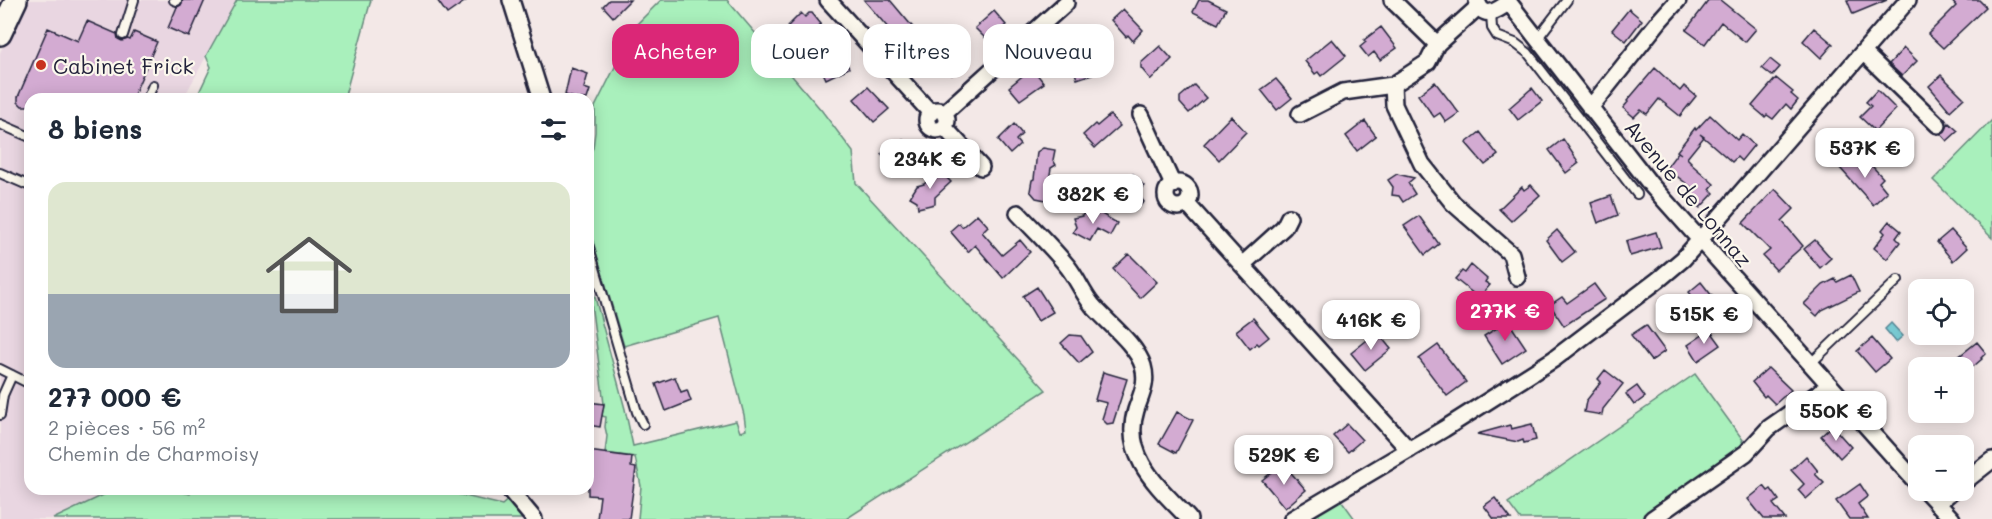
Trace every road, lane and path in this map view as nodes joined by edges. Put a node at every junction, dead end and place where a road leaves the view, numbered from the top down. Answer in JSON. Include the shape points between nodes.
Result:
{"nodes":[{"id":1,"x":16,"y":0,"type":"edge"},
{"id":2,"x":134,"y":0,"type":"edge"},
{"id":3,"x":511,"y":0,"type":"edge"},
{"id":4,"x":828,"y":0,"type":"edge"},
{"id":5,"x":1392,"y":0,"type":"edge"},
{"id":6,"x":1567,"y":0,"type":"edge"},
{"id":7,"x":1678,"y":0,"type":"edge"},
{"id":8,"x":1908,"y":0,"type":"edge"},
{"id":9,"x":1508,"y":1,"type":"edge"},
{"id":10,"x":1066,"y":3,"type":"dead end"},
{"id":11,"x":1482,"y":6,"type":"edge"},
{"id":12,"x":0,"y":34,"type":"edge"},
{"id":13,"x":123,"y":35,"type":"dead end"},
{"id":14,"x":1537,"y":39,"type":"junction"},
{"id":15,"x":1437,"y":44,"type":"junction"},
{"id":16,"x":1863,"y":52,"type":"junction"},
{"id":17,"x":1393,"y":85,"type":"junction"},
{"id":18,"x":153,"y":86,"type":"dead end"},
{"id":19,"x":150,"y":93,"type":"edge"},
{"id":20,"x":540,"y":93,"type":"edge"},
{"id":21,"x":1590,"y":108,"type":"junction"},
{"id":22,"x":1300,"y":114,"type":"dead end"},
{"id":23,"x":1142,"y":115,"type":"dead end"},
{"id":24,"x":940,"y":118,"type":"junction"},
{"id":25,"x":0,"y":124,"type":"edge"},
{"id":26,"x":1938,"y":125,"type":"dead end"},
{"id":27,"x":24,"y":134,"type":"edge"},
{"id":28,"x":981,"y":167,"type":"dead end"},
{"id":29,"x":0,"y":173,"type":"edge"},
{"id":30,"x":24,"y":183,"type":"edge"},
{"id":31,"x":1637,"y":194,"type":"dead end"},
{"id":32,"x":1018,"y":213,"type":"dead end"},
{"id":33,"x":1289,"y":217,"type":"dead end"},
{"id":34,"x":1699,"y":241,"type":"junction"},
{"id":35,"x":594,"y":265,"type":"edge"},
{"id":36,"x":1242,"y":265,"type":"junction"},
{"id":37,"x":1517,"y":277,"type":"dead end"},
{"id":38,"x":1898,"y":280,"type":"dead end"},
{"id":39,"x":1810,"y":364,"type":"junction"},
{"id":40,"x":0,"y":369,"type":"edge"},
{"id":41,"x":12,"y":375,"type":"junction"},
{"id":42,"x":24,"y":381,"type":"edge"},
{"id":43,"x":1830,"y":385,"type":"junction"},
{"id":44,"x":2,"y":395,"type":"edge"},
{"id":45,"x":0,"y":415,"type":"edge"},
{"id":46,"x":643,"y":424,"type":"dead end"},
{"id":47,"x":1409,"y":450,"type":"junction"},
{"id":48,"x":1992,"y":459,"type":"edge"},
{"id":49,"x":1908,"y":472,"type":"edge"},
{"id":50,"x":1974,"y":474,"type":"edge"},
{"id":51,"x":514,"y":495,"type":"edge"},
{"id":52,"x":1934,"y":501,"type":"edge"},
{"id":53,"x":1940,"y":501,"type":"edge"},
{"id":54,"x":1937,"y":504,"type":"junction"},
{"id":55,"x":534,"y":519,"type":"edge"},
{"id":56,"x":1189,"y":519,"type":"edge"},
{"id":57,"x":1292,"y":519,"type":"edge"},
{"id":58,"x":1652,"y":519,"type":"edge"},
{"id":59,"x":1952,"y":519,"type":"edge"}],
"edges":[{"from":1,"to":12,"type":"street"},
{"from":2,"to":13,"type":"lane"},
{"from":3,"to":20,"type":"street"},
{"from":4,"to":24,"type":"street"},
{"from":5,"to":15,"type":"street"},
{"from":6,"to":14,"type":"lane"},
{"from":7,"to":21,"type":"street"},
{"from":8,"to":16,"type":"street"},
{"from":9,"to":11,"type":"street","name":"Avenue de Lonnaz","via":[[1499,10]]},
{"from":9,"to":14,"type":"street","name":"Avenue de Lonnaz"},
{"from":10,"to":24,"type":"street"},
{"from":11,"to":15,"type":"street","name":"Avenue de Lonnaz"},
{"from":11,"to":31,"type":"lane","via":[[1494,33],[1528,52]]},
{"from":14,"to":21,"type":"street","name":"Avenue de Lonnaz"},
{"from":15,"to":17,"type":"street","name":"Avenue de Lonnaz","via":[[1428,62]]},
{"from":16,"to":26,"type":"street"},
{"from":16,"to":34,"type":"street"},
{"from":17,"to":22,"type":"street","name":"Avenue de Lonnaz","via":[[1344,92]]},
{"from":17,"to":37,"type":"street","via":[[1394,105],[1422,164],[1453,203],[1511,254]]},
{"from":18,"to":19,"type":"lane"},
{"from":21,"to":34,"type":"street","name":"Avenue de Lonnaz"},
{"from":23,"to":36,"type":"street","via":[[1173,185],[1188,188],[1191,196],[1187,204]]},
{"from":24,"to":28,"type":"street"},
{"from":25,"to":27,"type":"lane"},
{"from":29,"to":30,"type":"lane"},
{"from":32,"to":56,"type":"street","via":[[1064,262],[1092,305],[1138,356],[1144,384],[1132,432],[1139,461]]},
{"from":33,"to":36,"type":"street","via":[[1284,227]]},
{"from":34,"to":39,"type":"street","name":"Avenue de Lonnaz"},
{"from":34,"to":47,"type":"street","via":[[1658,280],[1578,342]]},
{"from":35,"to":46,"type":"lane"},
{"from":36,"to":47,"type":"street"},
{"from":38,"to":39,"type":"lane"},
{"from":39,"to":43,"type":"street","name":"Avenue de Lonnaz"},
{"from":40,"to":41,"type":"lane"},
{"from":41,"to":42,"type":"lane"},
{"from":41,"to":44,"type":"lane"},
{"from":43,"to":49,"type":"street","name":"Avenue de Lonnaz"},
{"from":43,"to":58,"type":"street","via":[[1769,428],[1746,453]]},
{"from":44,"to":45,"type":"lane"},
{"from":47,"to":57,"type":"street"},
{"from":48,"to":50,"type":"street"},
{"from":51,"to":55,"type":"street"},
{"from":52,"to":54,"type":"street"},
{"from":53,"to":54,"type":"street"},
{"from":54,"to":59,"type":"street"}]}
